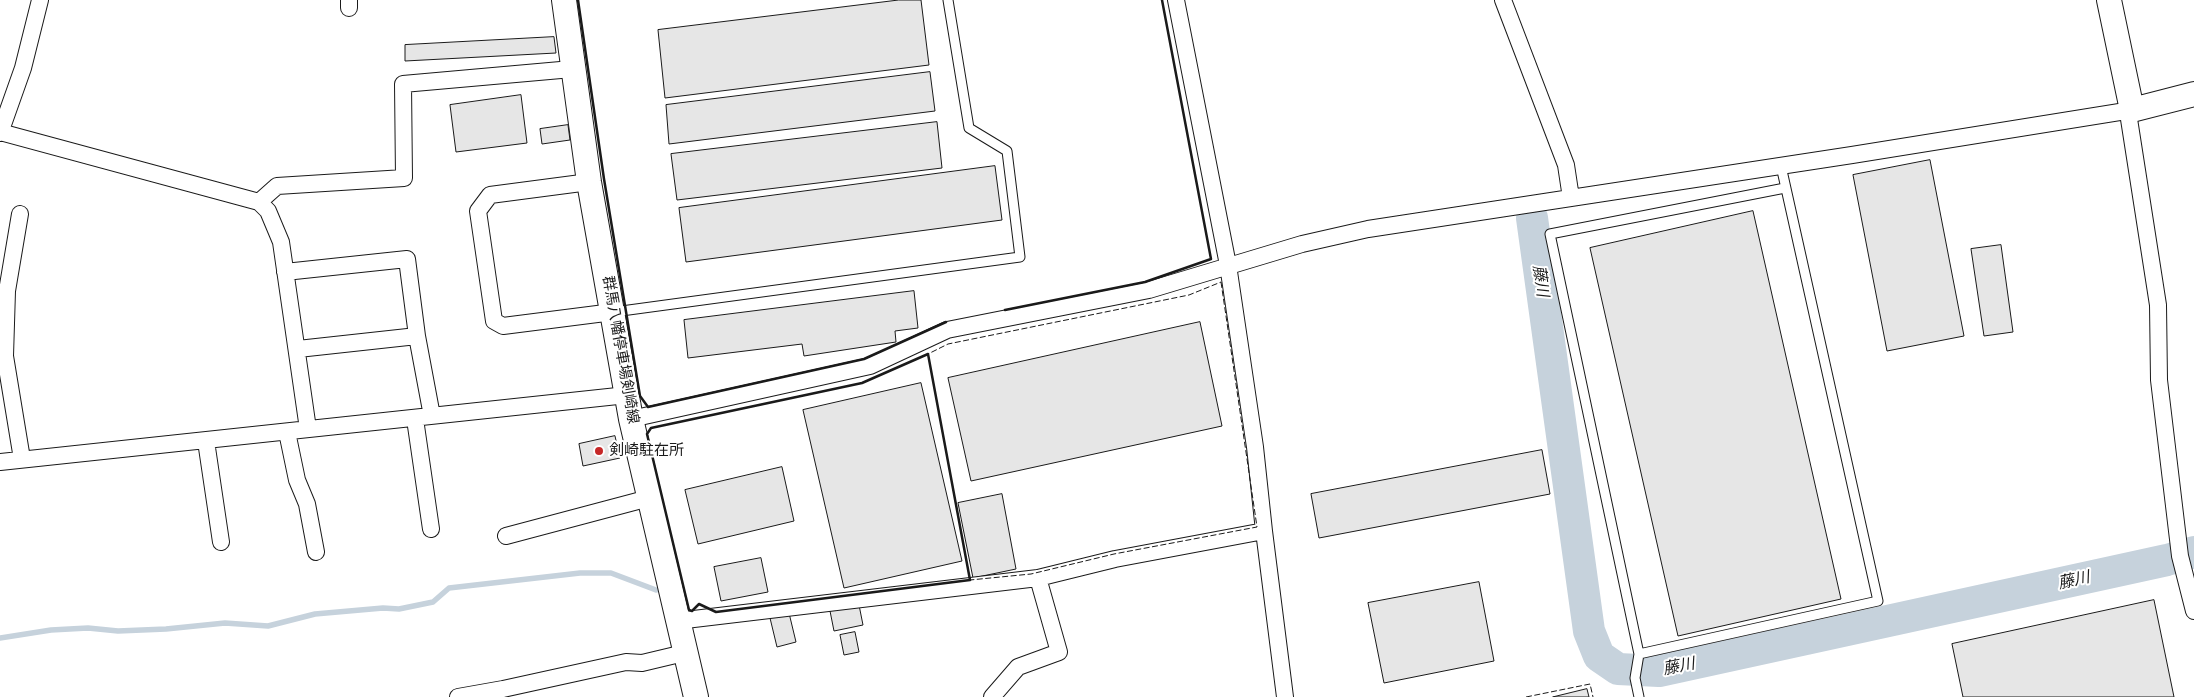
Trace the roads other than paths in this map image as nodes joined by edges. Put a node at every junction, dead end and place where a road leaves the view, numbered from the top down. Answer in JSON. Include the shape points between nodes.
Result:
{"nodes":[{"id":1,"x":40,"y":0,"type":"edge"},
{"id":2,"x":564,"y":0,"type":"edge"},
{"id":3,"x":948,"y":0,"type":"edge"},
{"id":4,"x":1176,"y":0,"type":"edge"},
{"id":5,"x":1503,"y":0,"type":"edge"},
{"id":6,"x":2109,"y":0,"type":"edge"},
{"id":7,"x":572,"y":69,"type":"junction"},
{"id":8,"x":2194,"y":94,"type":"edge"},
{"id":9,"x":2132,"y":110,"type":"junction"},
{"id":10,"x":0,"y":133,"type":"edge"},
{"id":11,"x":1781,"y":166,"type":"junction"},
{"id":12,"x":589,"y":182,"type":"junction"},
{"id":13,"x":1785,"y":188,"type":"junction"},
{"id":14,"x":1571,"y":198,"type":"junction"},
{"id":15,"x":259,"y":202,"type":"junction"},
{"id":16,"x":20,"y":214,"type":"dead end"},
{"id":17,"x":1228,"y":265,"type":"junction"},
{"id":18,"x":285,"y":272,"type":"junction"},
{"id":19,"x":613,"y":312,"type":"junction"},
{"id":20,"x":417,"y":336,"type":"junction"},
{"id":21,"x":298,"y":349,"type":"junction"},
{"id":22,"x":627,"y":395,"type":"junction"},
{"id":23,"x":432,"y":416,"type":"junction"},
{"id":24,"x":415,"y":419,"type":"junction"},
{"id":25,"x":631,"y":420,"type":"junction"},
{"id":26,"x":308,"y":429,"type":"junction"},
{"id":27,"x":287,"y":432,"type":"junction"},
{"id":28,"x":206,"y":441,"type":"junction"},
{"id":29,"x":22,"y":459,"type":"junction"},
{"id":30,"x":0,"y":462,"type":"edge"},
{"id":31,"x":648,"y":498,"type":"junction"},
{"id":32,"x":431,"y":529,"type":"dead end"},
{"id":33,"x":1264,"y":531,"type":"junction"},
{"id":34,"x":506,"y":536,"type":"dead end"},
{"id":35,"x":221,"y":542,"type":"dead end"},
{"id":36,"x":316,"y":552,"type":"dead end"},
{"id":37,"x":1038,"y":578,"type":"junction"},
{"id":38,"x":2194,"y":610,"type":"edge"},
{"id":39,"x":677,"y":621,"type":"junction"},
{"id":40,"x":684,"y":653,"type":"junction"},
{"id":41,"x":1639,"y":654,"type":"junction"},
{"id":42,"x":458,"y":697,"type":"edge"},
{"id":43,"x":696,"y":697,"type":"edge"},
{"id":44,"x":992,"y":697,"type":"edge"},
{"id":45,"x":1285,"y":697,"type":"edge"},
{"id":46,"x":1639,"y":697,"type":"edge"}],
"edges":[{"from":1,"to":10,"type":"street","via":[[23,68]]},
{"from":2,"to":7,"type":"main road","name":"群馬八幡停車場剣崎線"},
{"from":3,"to":19,"type":"lane","via":[[969,128],[1007,150],[1020,258]]},
{"from":4,"to":17,"type":"street"},
{"from":5,"to":14,"type":"street","via":[[1566,165]]},
{"from":6,"to":9,"type":"main road"},
{"from":7,"to":12,"type":"main road","name":"群馬八幡停車場剣崎線"},
{"from":7,"to":15,"type":"street","via":[[404,84],[404,178],[277,186]]},
{"from":8,"to":9,"type":"main road"},
{"from":9,"to":11,"type":"street"},
{"from":9,"to":38,"type":"street","via":[[2129,119],[2158,305],[2159,380],[2179,546]]},
{"from":10,"to":15,"type":"street"},
{"from":11,"to":13,"type":"lane"},
{"from":11,"to":14,"type":"street"},
{"from":12,"to":19,"type":"main road","name":"群馬八幡停車場剣崎線"},
{"from":12,"to":19,"type":"street","via":[[490,195],[478,212],[494,321],[503,326]]},
{"from":13,"to":41,"type":"lane","via":[[1878,601]]},
{"from":13,"to":41,"type":"lane","via":[[1550,234]]},
{"from":14,"to":17,"type":"street","via":[[1368,229]]},
{"from":15,"to":18,"type":"street","via":[[268,211],[282,242]]},
{"from":16,"to":29,"type":"street","via":[[7,290],[4,356]]},
{"from":17,"to":25,"type":"street","via":[[1149,290],[947,330],[870,366]]},
{"from":17,"to":33,"type":"street"},
{"from":18,"to":20,"type":"street","via":[[407,259]]},
{"from":18,"to":21,"type":"street"},
{"from":19,"to":22,"type":"main road","name":"群馬八幡停車場剣崎線"},
{"from":20,"to":21,"type":"street"},
{"from":20,"to":23,"type":"street"},
{"from":21,"to":26,"type":"street"},
{"from":22,"to":23,"type":"street"},
{"from":22,"to":25,"type":"main road","name":"群馬八幡停車場剣崎線"},
{"from":23,"to":24,"type":"street"},
{"from":24,"to":26,"type":"street"},
{"from":24,"to":32,"type":"street"},
{"from":25,"to":31,"type":"main road","name":"群馬八幡停車場剣崎線"},
{"from":26,"to":27,"type":"street"},
{"from":27,"to":28,"type":"street"},
{"from":27,"to":36,"type":"street","via":[[297,480],[307,504]]},
{"from":28,"to":29,"type":"street"},
{"from":28,"to":35,"type":"street"},
{"from":29,"to":30,"type":"street"},
{"from":31,"to":34,"type":"street"},
{"from":31,"to":39,"type":"main road","name":"群馬八幡停車場剣崎線"},
{"from":33,"to":37,"type":"street","via":[[1115,559]]},
{"from":33,"to":45,"type":"street"},
{"from":37,"to":39,"type":"street"},
{"from":37,"to":44,"type":"street","via":[[1058,652],[1018,666]]},
{"from":39,"to":40,"type":"main road","name":"群馬八幡停車場剣崎線"},
{"from":40,"to":42,"type":"street"},
{"from":40,"to":43,"type":"main road","name":"群馬八幡停車場剣崎線"},
{"from":41,"to":46,"type":"lane","via":[[1635,678]]}]}
